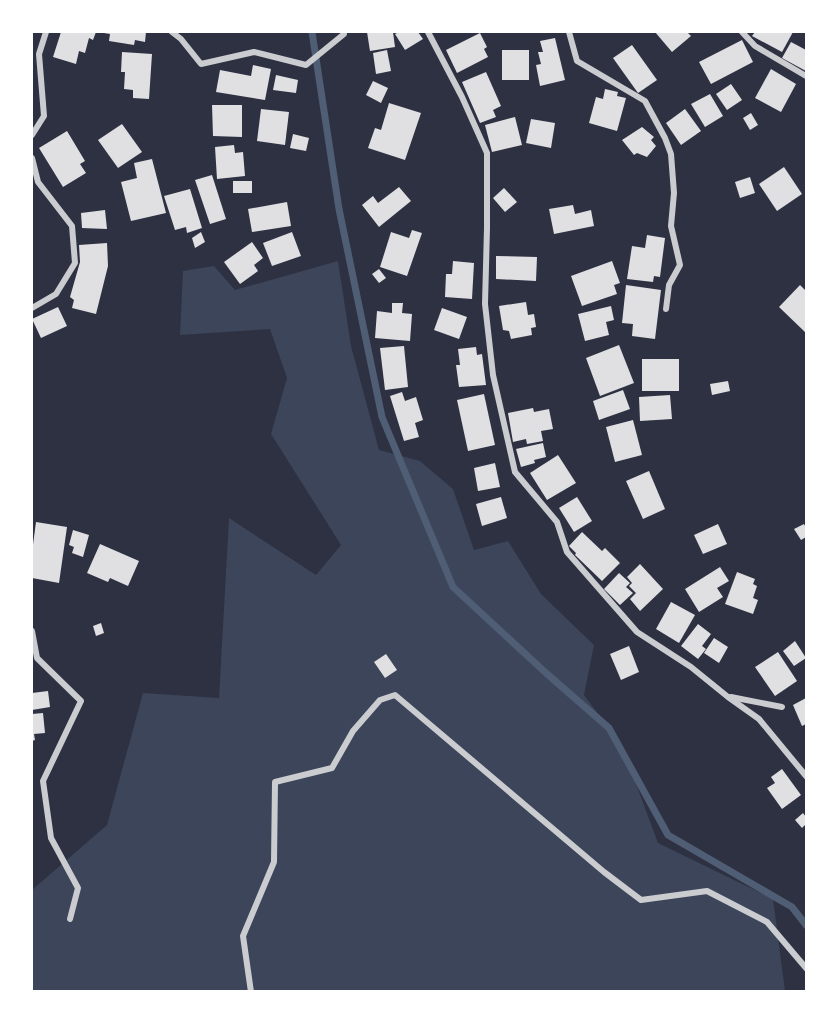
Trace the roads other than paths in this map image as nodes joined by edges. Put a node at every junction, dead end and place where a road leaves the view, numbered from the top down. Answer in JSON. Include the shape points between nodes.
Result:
{"nodes":[{"id":1,"x":46,"y":32,"type":"edge"},
{"id":2,"x":172,"y":32,"type":"edge"},
{"id":3,"x":344,"y":32,"type":"edge"},
{"id":4,"x":428,"y":32,"type":"edge"},
{"id":5,"x":569,"y":32,"type":"edge"},
{"id":6,"x":742,"y":32,"type":"edge"},
{"id":7,"x":807,"y":76,"type":"edge"},
{"id":8,"x":32,"y":135,"type":"edge"},
{"id":9,"x":32,"y":158,"type":"edge"},
{"id":10,"x":32,"y":308,"type":"edge"},
{"id":11,"x":666,"y":309,"type":"dead end"},
{"id":12,"x":32,"y":631,"type":"edge"},
{"id":13,"x":728,"y":697,"type":"junction"},
{"id":14,"x":782,"y":707,"type":"dead end"},
{"id":15,"x":807,"y":776,"type":"edge"},
{"id":16,"x":70,"y":919,"type":"dead end"},
{"id":17,"x":807,"y":968,"type":"edge"},
{"id":18,"x":251,"y":992,"type":"edge"}],
"edges":[{"from":1,"to":8,"type":"street","via":[[39,54],[44,117]]},
{"from":2,"to":3,"type":"street","via":[[201,64],[254,52],[306,65]]},
{"from":4,"to":13,"type":"street","via":[[487,153],[485,304],[494,375],[515,472],[557,522],[567,552],[637,632]]},
{"from":5,"to":11,"type":"street","via":[[577,61],[645,101],[671,154],[671,226],[680,266],[669,285]]},
{"from":6,"to":7,"type":"street","via":[[755,46]]},
{"from":9,"to":10,"type":"street","via":[[38,182],[72,226],[75,263],[56,294]]},
{"from":12,"to":16,"type":"street","via":[[37,658],[81,700],[43,781],[51,838],[78,888]]},
{"from":13,"to":14,"type":"street"},
{"from":13,"to":15,"type":"street","via":[[759,719]]},
{"from":17,"to":18,"type":"street","via":[[767,922],[707,891],[641,900],[395,695],[380,700],[353,732],[332,768],[275,782],[274,862],[243,936]]}]}
